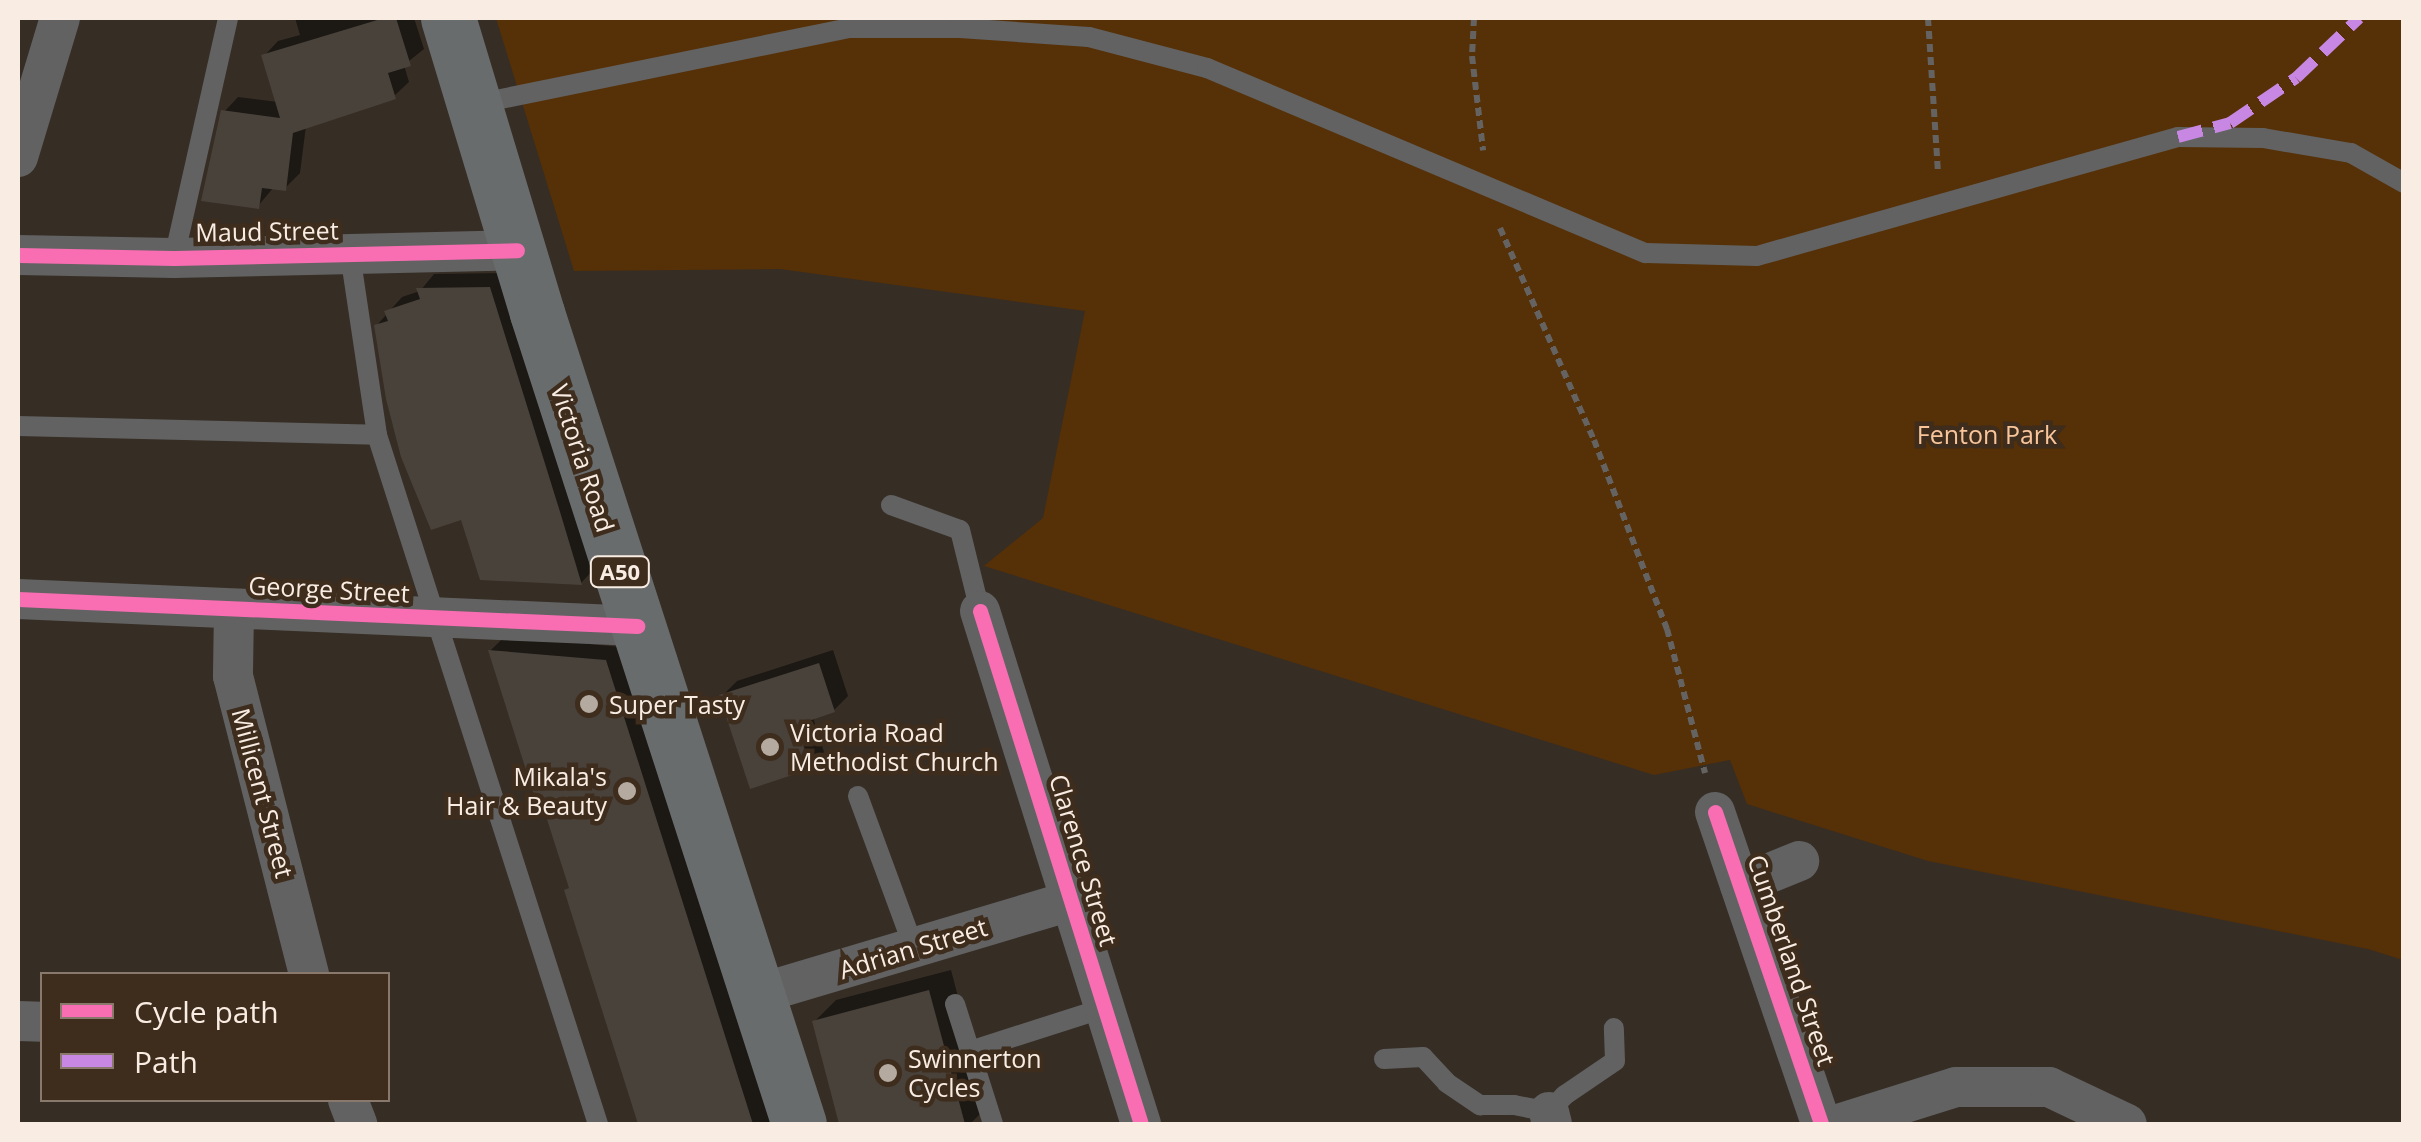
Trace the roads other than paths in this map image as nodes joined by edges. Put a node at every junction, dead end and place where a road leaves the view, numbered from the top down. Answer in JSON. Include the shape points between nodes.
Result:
{"nodes":[{"id":1,"x":60,"y":18,"type":"edge"},
{"id":2,"x":228,"y":18,"type":"edge"},
{"id":3,"x":448,"y":18,"type":"edge"},
{"id":4,"x":475,"y":105,"type":"junction"},
{"id":5,"x":18,"y":157,"type":"edge"},
{"id":6,"x":2404,"y":183,"type":"edge"},
{"id":7,"x":517,"y":250,"type":"junction"},
{"id":8,"x":350,"y":254,"type":"junction"},
{"id":9,"x":18,"y":255,"type":"edge"},
{"id":10,"x":174,"y":258,"type":"junction"},
{"id":11,"x":18,"y":426,"type":"edge"},
{"id":12,"x":377,"y":435,"type":"junction"},
{"id":13,"x":892,"y":505,"type":"dead end"},
{"id":14,"x":18,"y":599,"type":"edge"},
{"id":15,"x":234,"y":609,"type":"junction"},
{"id":16,"x":980,"y":611,"type":"joint"},
{"id":17,"x":438,"y":620,"type":"junction"},
{"id":18,"x":637,"y":626,"type":"junction"},
{"id":19,"x":858,"y":796,"type":"dead end"},
{"id":20,"x":1715,"y":812,"type":"road end"},
{"id":21,"x":1799,"y":861,"type":"dead end"},
{"id":22,"x":1740,"y":884,"type":"junction"},
{"id":23,"x":1071,"y":901,"type":"junction"},
{"id":24,"x":914,"y":948,"type":"junction"},
{"id":25,"x":308,"y":972,"type":"edge"},
{"id":26,"x":756,"y":995,"type":"junction"},
{"id":27,"x":954,"y":1004,"type":"dead end"},
{"id":28,"x":1104,"y":1008,"type":"junction"},
{"id":29,"x":1614,"y":1028,"type":"dead end"},
{"id":30,"x":970,"y":1052,"type":"junction"},
{"id":31,"x":1384,"y":1059,"type":"dead end"},
{"id":32,"x":1551,"y":1118,"type":"edge"},
{"id":33,"x":598,"y":1124,"type":"edge"},
{"id":34,"x":799,"y":1124,"type":"edge"},
{"id":35,"x":993,"y":1124,"type":"edge"},
{"id":36,"x":1141,"y":1124,"type":"edge"},
{"id":37,"x":1821,"y":1124,"type":"edge"},
{"id":38,"x":1838,"y":1124,"type":"edge"},
{"id":39,"x":2127,"y":1124,"type":"edge"}],
"edges":[{"from":1,"to":5,"type":"street"},
{"from":2,"to":10,"type":"lane"},
{"from":3,"to":4,"type":"main road","name":"Victoria Road","number":"A50"},
{"from":4,"to":6,"type":"lane","via":[[850,28],[1089,37],[1206,68],[1646,253],[1757,256],[2178,137],[2263,138],[2351,153]]},
{"from":4,"to":7,"type":"main road","name":"Victoria Road","number":"A50"},
{"from":7,"to":8,"type":"street","name":"Maud Street"},
{"from":7,"to":18,"type":"main road","name":"Victoria Road","number":"A50"},
{"from":8,"to":10,"type":"street","name":"Maud Street"},
{"from":8,"to":12,"type":"lane"},
{"from":9,"to":10,"type":"street","name":"Maud Street"},
{"from":11,"to":12,"type":"lane"},
{"from":12,"to":17,"type":"lane"},
{"from":13,"to":16,"type":"lane","via":[[960,530]]},
{"from":14,"to":15,"type":"street","name":"George Street"},
{"from":15,"to":17,"type":"street","name":"George Street"},
{"from":15,"to":25,"type":"street","name":"Millicent Street","via":[[233,676]]},
{"from":16,"to":23,"type":"street","name":"Clarence Street"},
{"from":17,"to":18,"type":"street","name":"George Street"},
{"from":17,"to":33,"type":"lane"},
{"from":18,"to":26,"type":"main road","name":"Victoria Road","number":"A50"},
{"from":19,"to":24,"type":"lane"},
{"from":20,"to":22,"type":"street","name":"Cumberland Street"},
{"from":21,"to":22,"type":"street","name":"Cumberland Street"},
{"from":22,"to":37,"type":"street","name":"Cumberland Street"},
{"from":23,"to":24,"type":"street","name":"Adrian Street"},
{"from":23,"to":28,"type":"street","name":"Clarence Street"},
{"from":24,"to":26,"type":"street","name":"Adrian Street"},
{"from":26,"to":34,"type":"main road","name":"Victoria Road","number":"A50"},
{"from":27,"to":30,"type":"lane"},
{"from":28,"to":30,"type":"lane"},
{"from":28,"to":36,"type":"street","name":"Clarence Street"},
{"from":29,"to":32,"type":"lane","via":[[1615,1061],[1565,1095]]},
{"from":30,"to":35,"type":"lane"},
{"from":31,"to":32,"type":"lane","via":[[1423,1057],[1480,1105],[1514,1104]]},
{"from":38,"to":39,"type":"street","via":[[1956,1087],[2049,1087]]}]}
